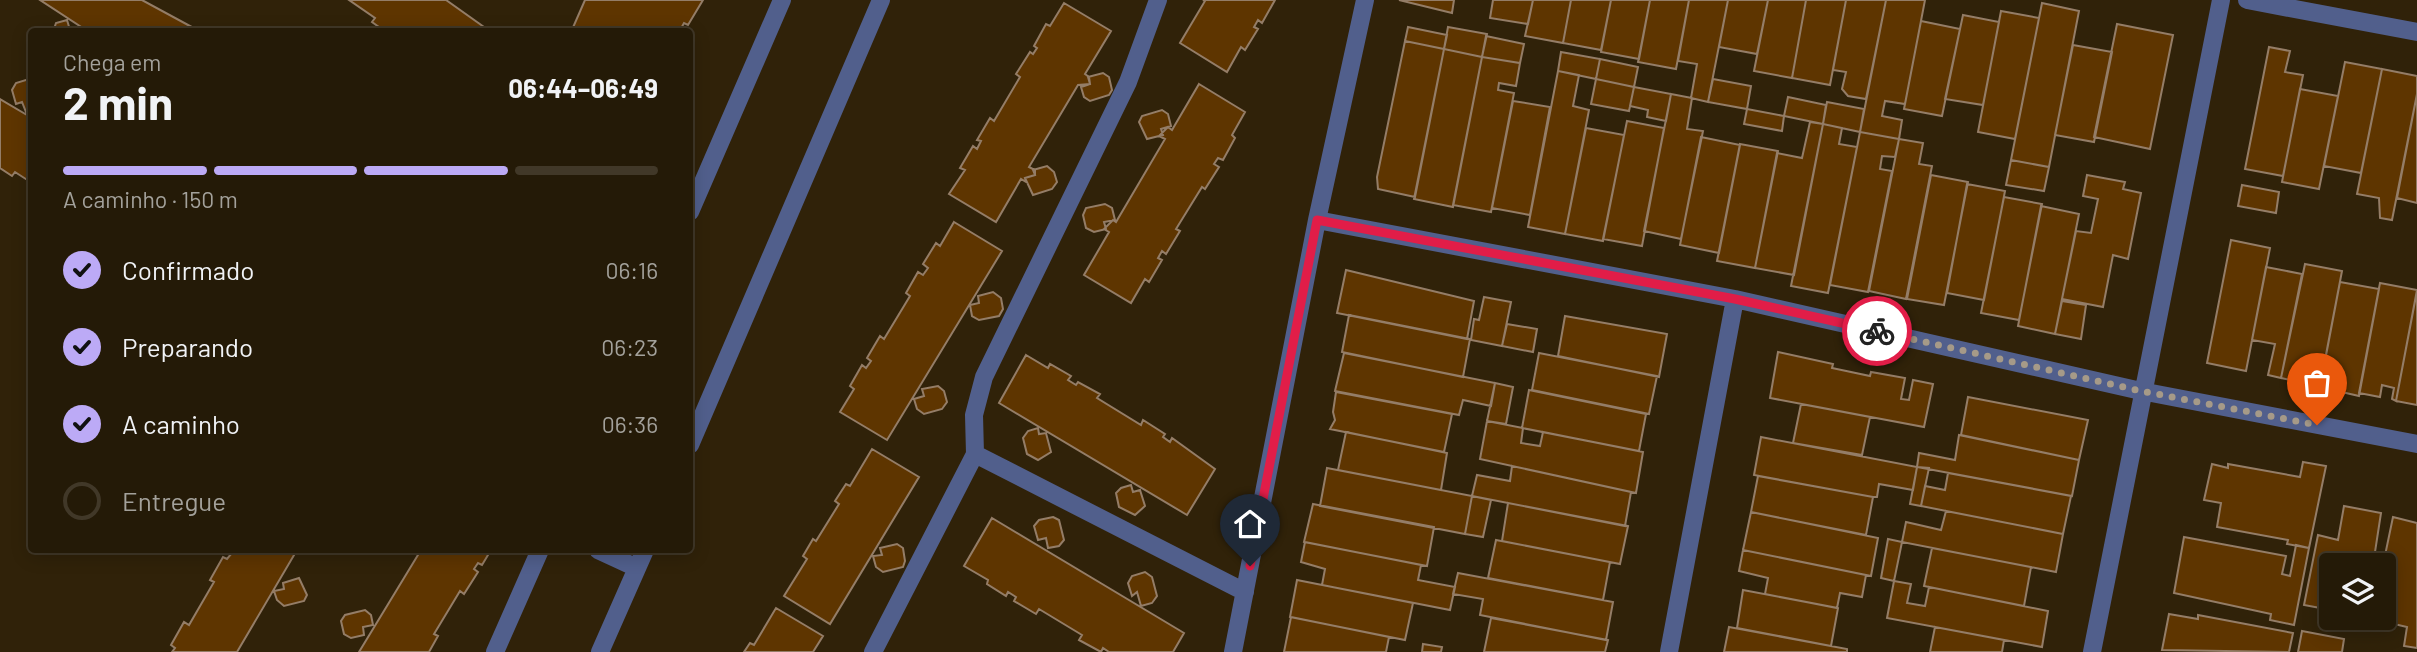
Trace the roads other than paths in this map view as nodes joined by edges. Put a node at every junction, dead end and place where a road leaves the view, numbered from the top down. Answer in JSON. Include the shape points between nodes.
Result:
{"nodes":[{"id":1,"x":782,"y":0,"type":"edge"},
{"id":2,"x":881,"y":0,"type":"edge"},
{"id":3,"x":1158,"y":0,"type":"edge"},
{"id":4,"x":1365,"y":0,"type":"edge"},
{"id":5,"x":2221,"y":0,"type":"edge"},
{"id":6,"x":2247,"y":0,"type":"edge"},
{"id":7,"x":2417,"y":32,"type":"edge"},
{"id":8,"x":693,"y":205,"type":"edge"},
{"id":9,"x":1317,"y":220,"type":"junction"},
{"id":10,"x":1735,"y":299,"type":"junction"},
{"id":11,"x":2141,"y":391,"type":"junction"},
{"id":12,"x":693,"y":438,"type":"edge"},
{"id":13,"x":2417,"y":444,"type":"edge"},
{"id":14,"x":975,"y":454,"type":"junction"},
{"id":15,"x":539,"y":553,"type":"edge"},
{"id":16,"x":604,"y":553,"type":"edge"},
{"id":17,"x":644,"y":553,"type":"edge"},
{"id":18,"x":636,"y":568,"type":"junction"},
{"id":19,"x":1245,"y":592,"type":"junction"},
{"id":20,"x":495,"y":652,"type":"edge"},
{"id":21,"x":600,"y":652,"type":"edge"},
{"id":22,"x":873,"y":652,"type":"edge"},
{"id":23,"x":1233,"y":652,"type":"edge"},
{"id":24,"x":1669,"y":652,"type":"edge"},
{"id":25,"x":2092,"y":652,"type":"edge"}],
"edges":[{"from":1,"to":8,"type":"street"},
{"from":2,"to":12,"type":"street"},
{"from":3,"to":14,"type":"street","via":[[1128,82],[981,386],[974,415]]},
{"from":4,"to":9,"type":"street"},
{"from":5,"to":11,"type":"street"},
{"from":6,"to":7,"type":"street"},
{"from":9,"to":10,"type":"street"},
{"from":9,"to":19,"type":"street"},
{"from":10,"to":11,"type":"street"},
{"from":10,"to":24,"type":"street"},
{"from":11,"to":13,"type":"street"},
{"from":11,"to":25,"type":"street"},
{"from":14,"to":19,"type":"street"},
{"from":14,"to":22,"type":"street"},
{"from":15,"to":20,"type":"street"},
{"from":16,"to":18,"type":"street"},
{"from":17,"to":18,"type":"street"},
{"from":18,"to":21,"type":"street"},
{"from":19,"to":23,"type":"street"}]}
